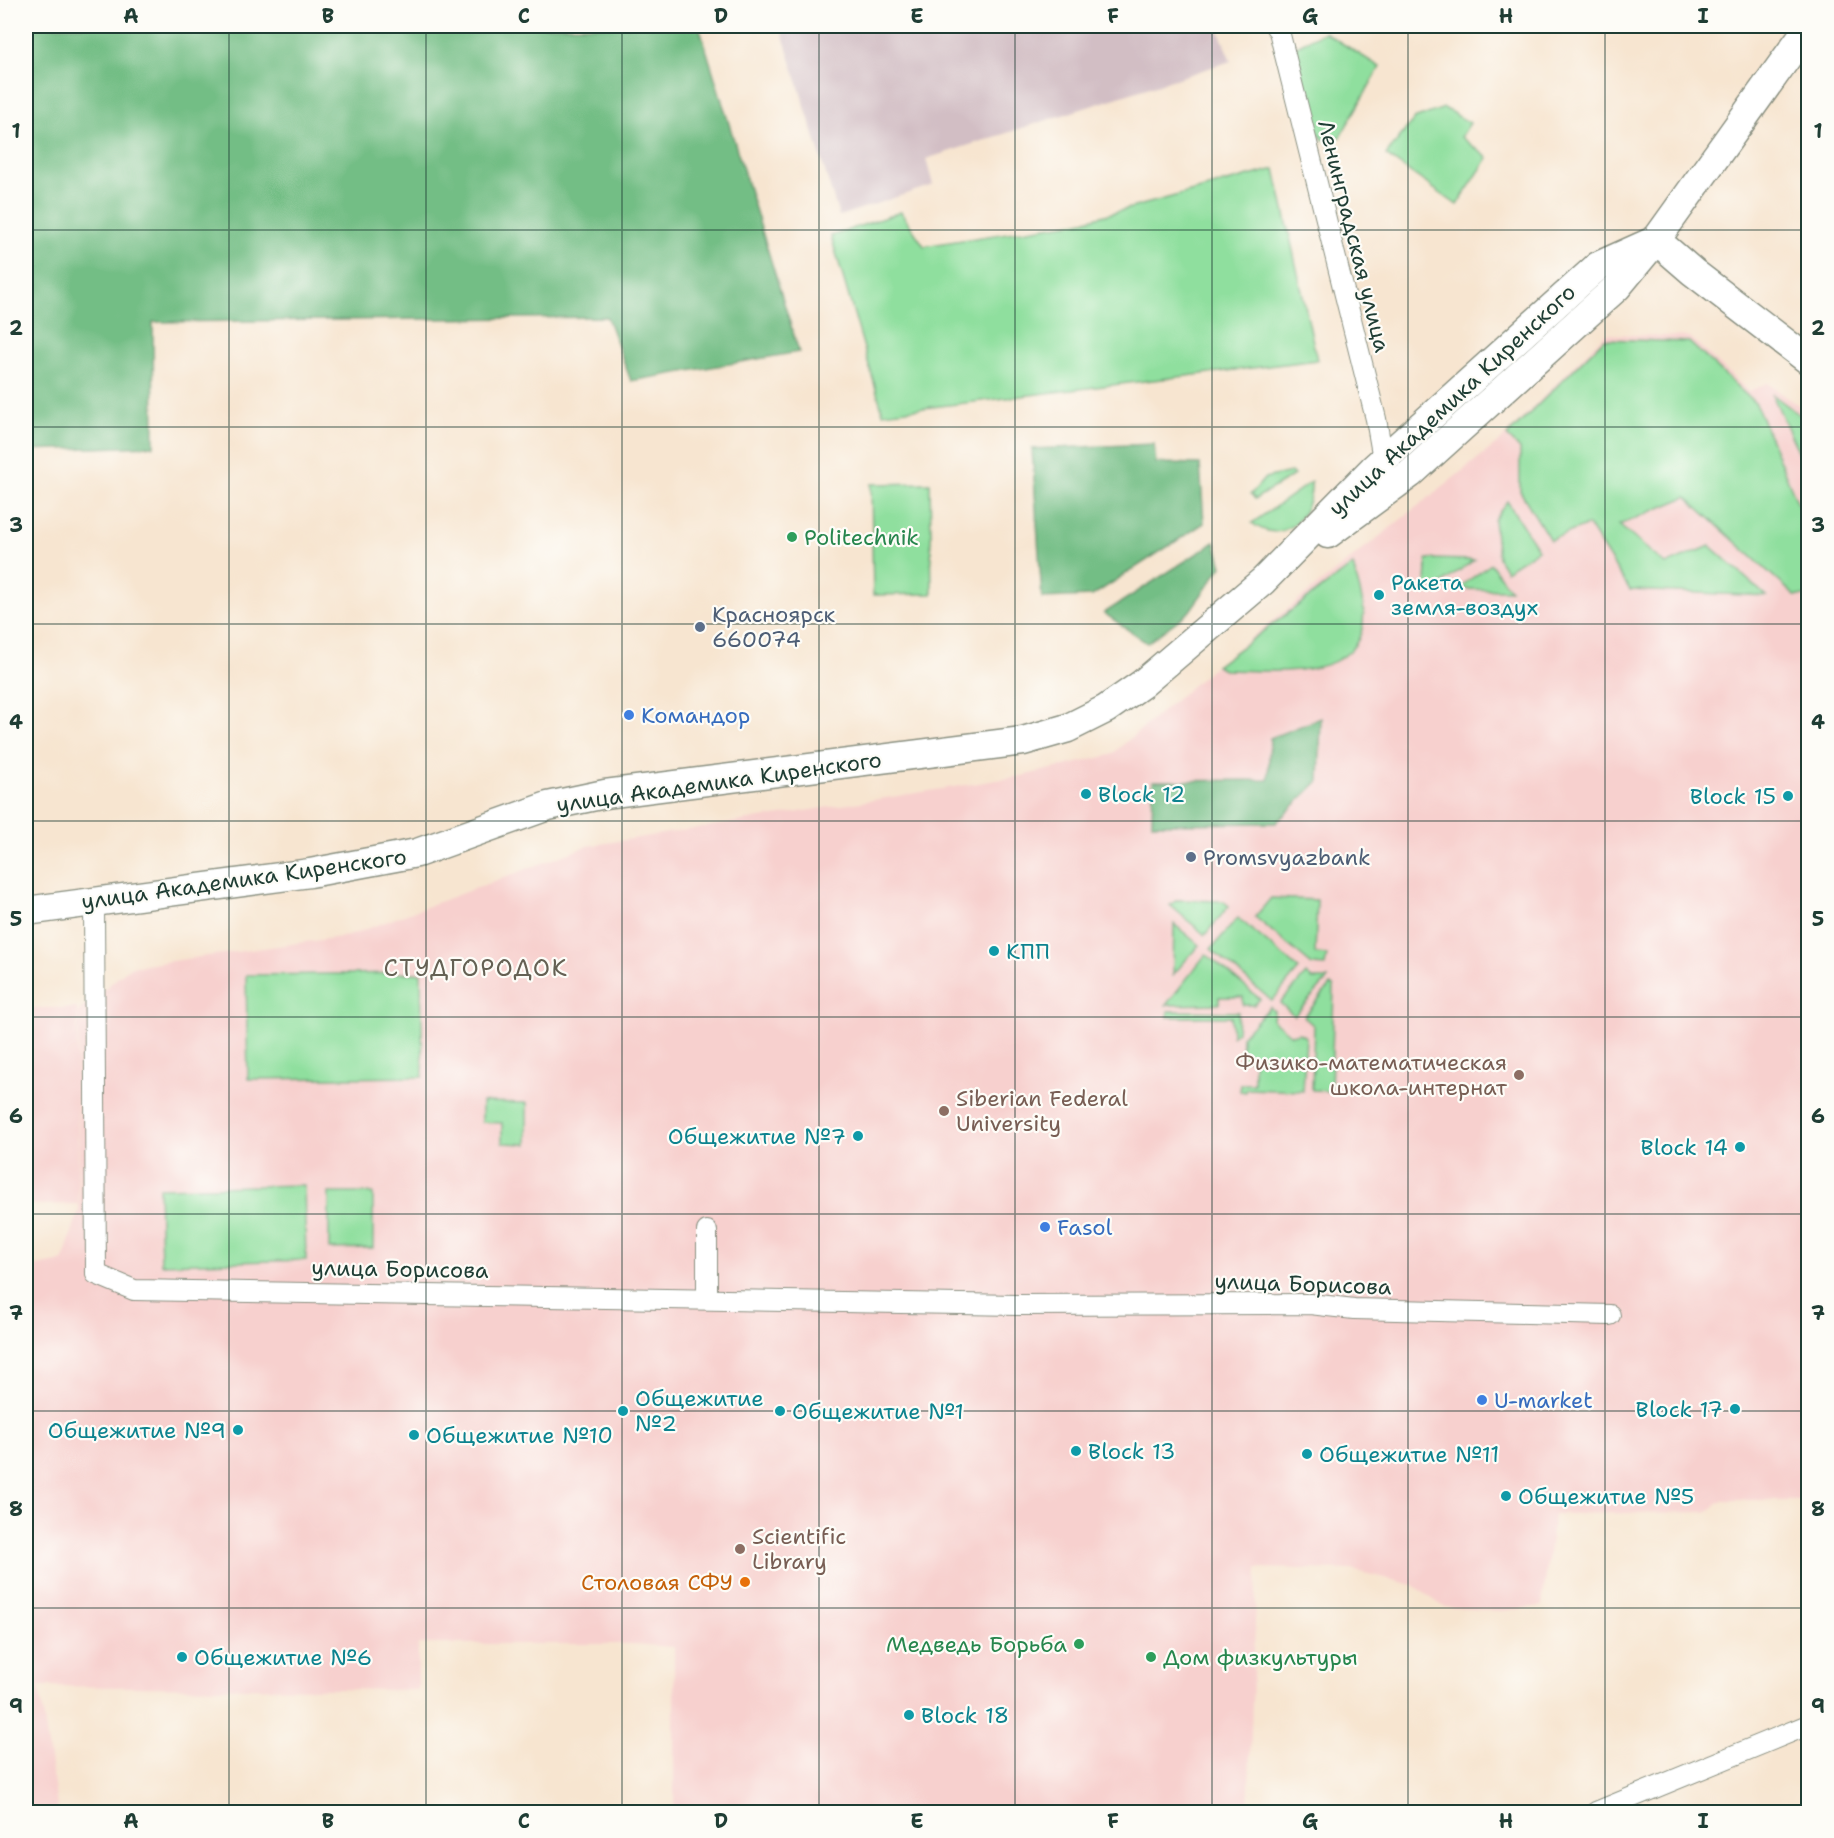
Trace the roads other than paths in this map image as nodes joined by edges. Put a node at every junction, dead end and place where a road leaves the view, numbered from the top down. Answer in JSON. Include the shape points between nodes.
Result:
{"nodes":[{"id":1,"x":1275,"y":26,"type":"edge"},
{"id":2,"x":1809,"y":28,"type":"edge"},
{"id":3,"x":1656,"y":240,"type":"junction"},
{"id":4,"x":1809,"y":360,"type":"edge"},
{"id":5,"x":1383,"y":459,"type":"junction"},
{"id":6,"x":1263,"y":581,"type":"junction"},
{"id":7,"x":94,"y":901,"type":"junction"},
{"id":8,"x":26,"y":911,"type":"edge"},
{"id":9,"x":707,"y":1231,"type":"dead end"},
{"id":10,"x":707,"y":1299,"type":"junction"},
{"id":11,"x":1610,"y":1315,"type":"dead end"},
{"id":12,"x":1809,"y":1725,"type":"edge"},
{"id":13,"x":1596,"y":1812,"type":"edge"}],
"edges":[{"from":1,"to":5,"type":"street","name":"Ленинградская улица"},
{"from":2,"to":3,"type":"main road","name":"улица Академика Киренского"},
{"from":3,"to":4,"type":"main road"},
{"from":3,"to":5,"type":"main road","name":"улица Академика Киренского","via":[[1598,266]]},
{"from":3,"to":6,"type":"main road","name":"улица Академика Киренского","via":[[1617,287],[1410,474]]},
{"from":5,"to":6,"type":"main road","name":"улица Академика Киренского"},
{"from":6,"to":7,"type":"main road","name":"улица Академика Киренского","via":[[1142,684],[1106,709],[1068,728],[1023,741],[605,794],[548,806],[417,853],[310,873]]},
{"from":7,"to":8,"type":"main road","name":"улица Академика Киренского"},
{"from":7,"to":10,"type":"street","name":"улица Борисова","via":[[96,1274],[134,1290]]},
{"from":9,"to":10,"type":"street"},
{"from":10,"to":11,"type":"street","name":"улица Борисова","via":[[1310,1304],[1366,1310]]},
{"from":12,"to":13,"type":"street"}]}
